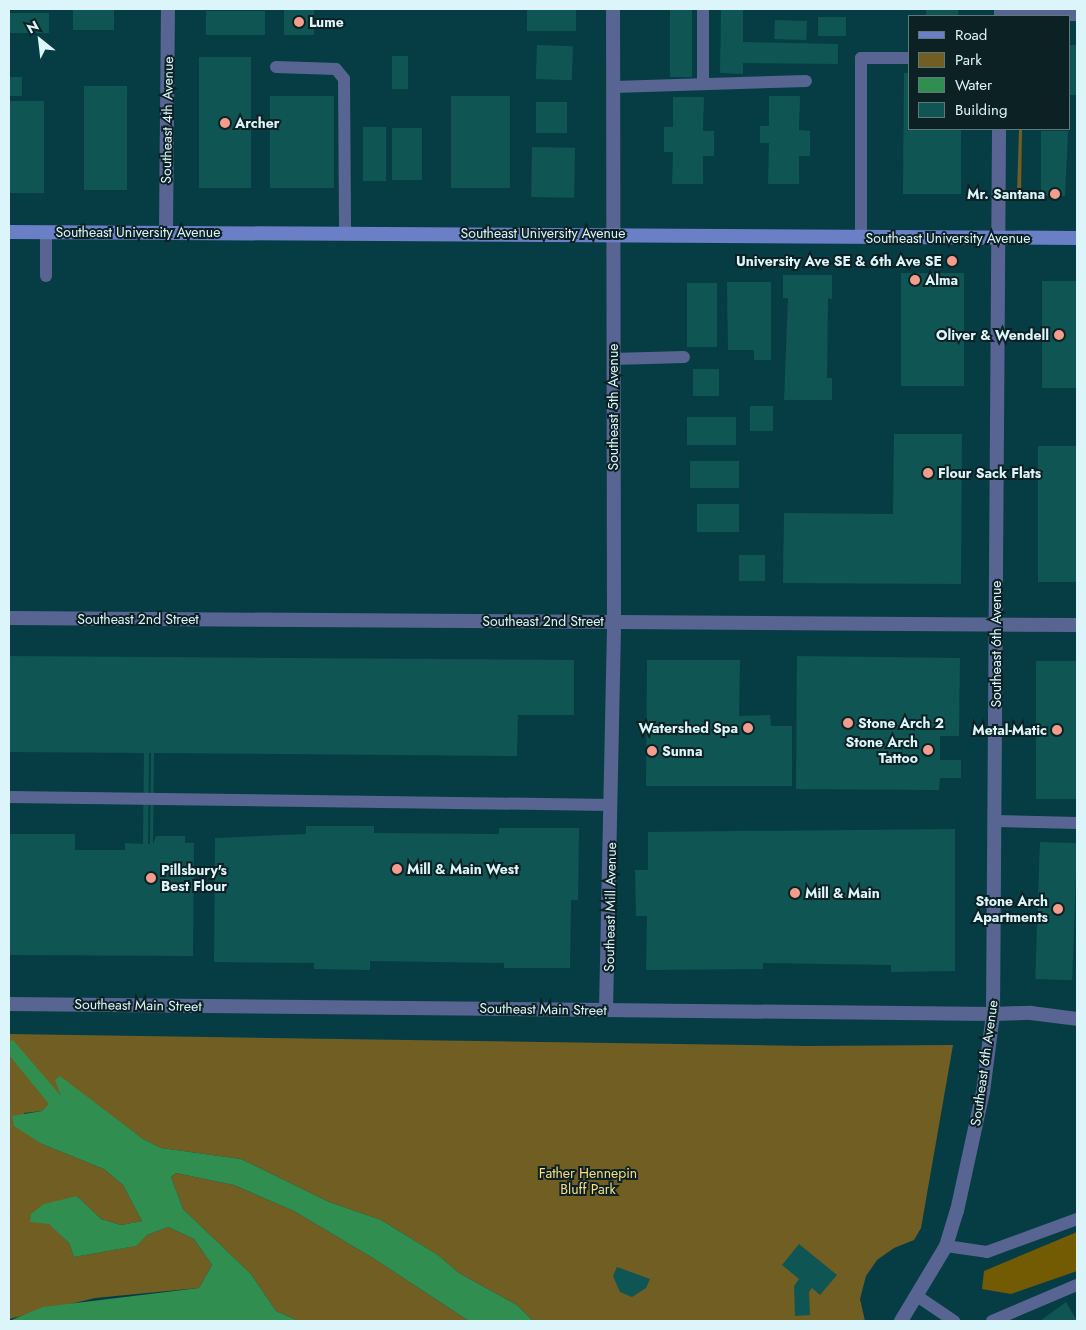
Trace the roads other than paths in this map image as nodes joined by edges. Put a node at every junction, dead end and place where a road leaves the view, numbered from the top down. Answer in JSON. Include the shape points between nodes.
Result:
{"nodes":[{"id":1,"x":168,"y":9,"type":"edge"},
{"id":2,"x":614,"y":9,"type":"edge"},
{"id":3,"x":703,"y":9,"type":"edge"},
{"id":4,"x":908,"y":58,"type":"edge"},
{"id":5,"x":276,"y":67,"type":"dead end"},
{"id":6,"x":806,"y":81,"type":"dead end"},
{"id":7,"x":703,"y":84,"type":"junction"},
{"id":8,"x":614,"y":87,"type":"junction"},
{"id":9,"x":999,"y":130,"type":"edge"},
{"id":10,"x":9,"y":232,"type":"edge"},
{"id":11,"x":166,"y":232,"type":"junction"},
{"id":12,"x":345,"y":232,"type":"junction"},
{"id":13,"x":46,"y":233,"type":"junction"},
{"id":14,"x":613,"y":234,"type":"junction"},
{"id":15,"x":861,"y":237,"type":"junction"},
{"id":16,"x":998,"y":237,"type":"junction"},
{"id":17,"x":1077,"y":238,"type":"edge"},
{"id":18,"x":46,"y":276,"type":"dead end"},
{"id":19,"x":684,"y":357,"type":"dead end"},
{"id":20,"x":613,"y":359,"type":"junction"},
{"id":21,"x":9,"y":618,"type":"edge"},
{"id":22,"x":614,"y":622,"type":"junction"},
{"id":23,"x":996,"y":624,"type":"junction"},
{"id":24,"x":1077,"y":625,"type":"edge"},
{"id":25,"x":9,"y":797,"type":"edge"},
{"id":26,"x":611,"y":805,"type":"junction"},
{"id":27,"x":995,"y":821,"type":"junction"},
{"id":28,"x":1077,"y":823,"type":"edge"},
{"id":29,"x":9,"y":1004,"type":"edge"},
{"id":30,"x":606,"y":1010,"type":"junction"},
{"id":31,"x":993,"y":1014,"type":"junction"},
{"id":32,"x":1077,"y":1019,"type":"edge"},
{"id":33,"x":1077,"y":1219,"type":"edge"},
{"id":34,"x":946,"y":1246,"type":"junction"},
{"id":35,"x":1077,"y":1285,"type":"edge"},
{"id":36,"x":916,"y":1296,"type":"junction"},
{"id":37,"x":901,"y":1321,"type":"edge"},
{"id":38,"x":954,"y":1321,"type":"edge"},
{"id":39,"x":992,"y":1321,"type":"edge"}],
"edges":[{"from":1,"to":11,"type":"street","name":"Southeast 4th Avenue"},
{"from":2,"to":8,"type":"street","name":"Southeast 5th Avenue"},
{"from":3,"to":7,"type":"lane"},
{"from":4,"to":15,"type":"lane","via":[[861,58]]},
{"from":5,"to":12,"type":"lane","via":[[336,69],[344,79]]},
{"from":6,"to":7,"type":"lane"},
{"from":7,"to":8,"type":"lane"},
{"from":8,"to":14,"type":"street","name":"Southeast 5th Avenue"},
{"from":9,"to":16,"type":"street","name":"Southeast 6th Avenue"},
{"from":10,"to":13,"type":"main road","name":"Southeast University Avenue"},
{"from":11,"to":12,"type":"main road","name":"Southeast University Avenue"},
{"from":11,"to":13,"type":"main road","name":"Southeast University Avenue"},
{"from":12,"to":14,"type":"main road","name":"Southeast University Avenue"},
{"from":13,"to":18,"type":"lane"},
{"from":14,"to":15,"type":"main road","name":"Southeast University Avenue"},
{"from":14,"to":20,"type":"street","name":"Southeast 5th Avenue"},
{"from":15,"to":16,"type":"main road","name":"Southeast University Avenue"},
{"from":16,"to":17,"type":"main road","name":"Southeast University Avenue"},
{"from":16,"to":23,"type":"street","name":"Southeast 6th Avenue"},
{"from":19,"to":20,"type":"lane"},
{"from":20,"to":22,"type":"street","name":"Southeast 5th Avenue"},
{"from":21,"to":22,"type":"street","name":"Southeast 2nd Street"},
{"from":22,"to":23,"type":"street","name":"Southeast 2nd Street"},
{"from":22,"to":26,"type":"street","name":"Southeast 5th Avenue"},
{"from":23,"to":24,"type":"street","name":"Southeast 2nd Street"},
{"from":23,"to":27,"type":"street","name":"Southeast 6th Avenue"},
{"from":25,"to":26,"type":"lane"},
{"from":26,"to":30,"type":"street","name":"Southeast Mill Avenue"},
{"from":27,"to":28,"type":"lane"},
{"from":27,"to":31,"type":"street","name":"Southeast 6th Avenue"},
{"from":29,"to":30,"type":"street","name":"Southeast Main Street"},
{"from":30,"to":31,"type":"street","name":"Southeast Main Street"},
{"from":31,"to":32,"type":"street","name":"Southeast Main Street","via":[[1031,1013]]},
{"from":31,"to":34,"type":"street","name":"Southeast 6th Avenue","via":[[983,1092]]},
{"from":33,"to":34,"type":"lane","via":[[987,1252]]},
{"from":34,"to":36,"type":"street","name":"Southeast 6th Avenue"},
{"from":35,"to":39,"type":"lane"},
{"from":36,"to":37,"type":"street","name":"Southeast 6th Avenue"},
{"from":36,"to":38,"type":"lane"}]}
